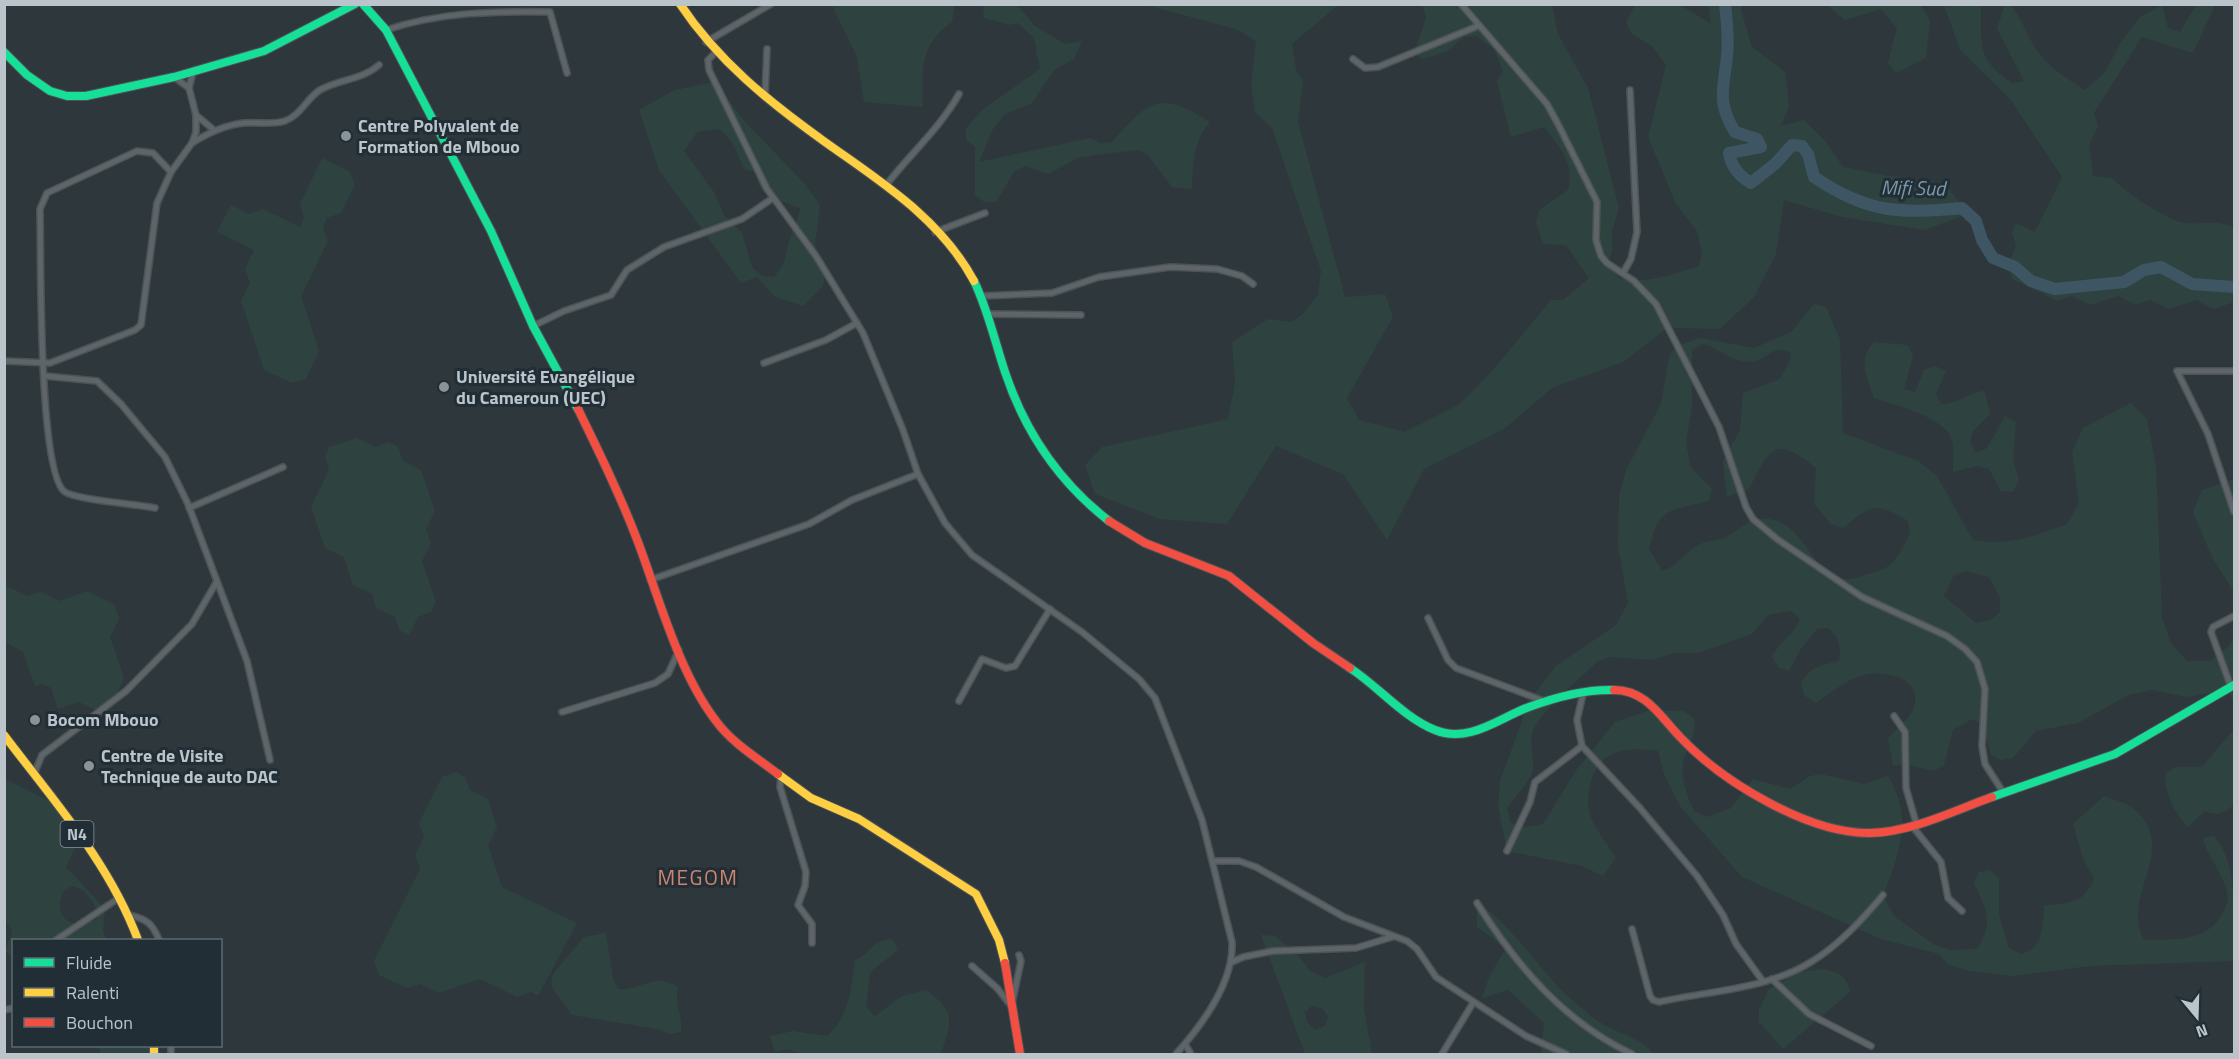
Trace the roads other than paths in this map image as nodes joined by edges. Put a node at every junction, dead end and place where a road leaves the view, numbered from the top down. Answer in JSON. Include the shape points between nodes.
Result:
{"nodes":[{"id":1,"x":363,"y":4,"type":"edge"},
{"id":2,"x":680,"y":4,"type":"edge"},
{"id":3,"x":771,"y":4,"type":"edge"},
{"id":4,"x":1461,"y":4,"type":"edge"},
{"id":5,"x":354,"y":5,"type":"edge"},
{"id":6,"x":1478,"y":26,"type":"junction"},
{"id":7,"x":386,"y":30,"type":"junction"},
{"id":8,"x":706,"y":42,"type":"junction"},
{"id":9,"x":767,"y":50,"type":"dead end"},
{"id":10,"x":4,"y":52,"type":"edge"},
{"id":11,"x":715,"y":53,"type":"junction"},
{"id":12,"x":1353,"y":59,"type":"dead end"},
{"id":13,"x":379,"y":65,"type":"dead end"},
{"id":14,"x":193,"y":72,"type":"junction"},
{"id":15,"x":567,"y":74,"type":"dead end"},
{"id":16,"x":174,"y":77,"type":"junction"},
{"id":17,"x":189,"y":88,"type":"junction"},
{"id":18,"x":1630,"y":90,"type":"dead end"},
{"id":19,"x":959,"y":94,"type":"dead end"},
{"id":20,"x":765,"y":96,"type":"junction"},
{"id":21,"x":196,"y":115,"type":"junction"},
{"id":22,"x":214,"y":130,"type":"junction"},
{"id":23,"x":192,"y":143,"type":"junction"},
{"id":24,"x":171,"y":172,"type":"junction"},
{"id":25,"x":887,"y":184,"type":"junction"},
{"id":26,"x":773,"y":198,"type":"junction"},
{"id":27,"x":986,"y":213,"type":"dead end"},
{"id":28,"x":935,"y":232,"type":"junction"},
{"id":29,"x":1623,"y":273,"type":"junction"},
{"id":30,"x":1254,"y":284,"type":"dead end"},
{"id":31,"x":980,"y":296,"type":"junction"},
{"id":32,"x":986,"y":314,"type":"junction"},
{"id":33,"x":1081,"y":315,"type":"dead end"},
{"id":34,"x":857,"y":323,"type":"junction"},
{"id":35,"x":532,"y":326,"type":"junction"},
{"id":36,"x":4,"y":361,"type":"edge"},
{"id":37,"x":764,"y":363,"type":"dead end"},
{"id":38,"x":45,"y":364,"type":"junction"},
{"id":39,"x":2235,"y":371,"type":"edge"},
{"id":40,"x":45,"y":376,"type":"junction"},
{"id":41,"x":283,"y":467,"type":"dead end"},
{"id":42,"x":918,"y":474,"type":"junction"},
{"id":43,"x":155,"y":508,"type":"dead end"},
{"id":44,"x":189,"y":508,"type":"junction"},
{"id":45,"x":2235,"y":512,"type":"edge"},
{"id":46,"x":650,"y":580,"type":"junction"},
{"id":47,"x":216,"y":583,"type":"junction"},
{"id":48,"x":1050,"y":609,"type":"junction"},
{"id":49,"x":2235,"y":616,"type":"edge"},
{"id":50,"x":1428,"y":618,"type":"dead end"},
{"id":51,"x":679,"y":650,"type":"junction"},
{"id":52,"x":2233,"y":686,"type":"edge"},
{"id":53,"x":1583,"y":694,"type":"junction"},
{"id":54,"x":959,"y":701,"type":"dead end"},
{"id":55,"x":1546,"y":702,"type":"junction"},
{"id":56,"x":562,"y":712,"type":"dead end"},
{"id":57,"x":1894,"y":716,"type":"dead end"},
{"id":58,"x":4,"y":735,"type":"edge"},
{"id":59,"x":1582,"y":746,"type":"junction"},
{"id":60,"x":270,"y":760,"type":"dead end"},
{"id":61,"x":33,"y":775,"type":"junction"},
{"id":62,"x":781,"y":776,"type":"junction"},
{"id":63,"x":2003,"y":792,"type":"junction"},
{"id":64,"x":1915,"y":827,"type":"junction"},
{"id":65,"x":1507,"y":851,"type":"dead end"},
{"id":66,"x":1214,"y":861,"type":"junction"},
{"id":67,"x":1883,"y":895,"type":"dead end"},
{"id":68,"x":119,"y":898,"type":"junction"},
{"id":69,"x":1477,"y":903,"type":"dead end"},
{"id":70,"x":1962,"y":911,"type":"dead end"},
{"id":71,"x":128,"y":915,"type":"junction"},
{"id":72,"x":1632,"y":929,"type":"dead end"},
{"id":73,"x":1392,"y":937,"type":"junction"},
{"id":74,"x":58,"y":939,"type":"edge"},
{"id":75,"x":138,"y":939,"type":"edge"},
{"id":76,"x":159,"y":939,"type":"edge"},
{"id":77,"x":812,"y":943,"type":"dead end"},
{"id":78,"x":1019,"y":955,"type":"dead end"},
{"id":79,"x":1232,"y":962,"type":"junction"},
{"id":80,"x":972,"y":966,"type":"dead end"},
{"id":81,"x":1772,"y":979,"type":"junction"},
{"id":82,"x":1762,"y":981,"type":"junction"},
{"id":83,"x":1473,"y":1003,"type":"junction"},
{"id":84,"x":1012,"y":1007,"type":"junction"},
{"id":85,"x":1185,"y":1044,"type":"junction"},
{"id":86,"x":1871,"y":1046,"type":"dead end"},
{"id":87,"x":1020,"y":1054,"type":"edge"},
{"id":88,"x":1176,"y":1054,"type":"edge"},
{"id":89,"x":1191,"y":1054,"type":"edge"},
{"id":90,"x":1442,"y":1054,"type":"edge"},
{"id":91,"x":1566,"y":1054,"type":"edge"},
{"id":92,"x":1632,"y":1054,"type":"edge"}],
"edges":[{"from":1,"to":7,"type":"main road"},
{"from":2,"to":8,"type":"main road"},
{"from":3,"to":8,"type":"street"},
{"from":4,"to":6,"type":"street"},
{"from":5,"to":14,"type":"main road","via":[[264,51]]},
{"from":6,"to":12,"type":"street","via":[[1378,67],[1365,68]]},
{"from":6,"to":29,"type":"street","via":[[1546,104],[1558,124],[1597,202],[1599,253]]},
{"from":7,"to":15,"type":"street","via":[[416,20],[484,11],[549,12]]},
{"from":7,"to":35,"type":"main road","via":[[492,231]]},
{"from":8,"to":11,"type":"main road"},
{"from":9,"to":20,"type":"street"},
{"from":10,"to":16,"type":"main road","via":[[44,87],[67,96],[102,93]]},
{"from":11,"to":20,"type":"main road"},
{"from":11,"to":26,"type":"street","via":[[708,60],[711,76]]},
{"from":13,"to":22,"type":"street","via":[[369,74],[320,90],[288,120],[243,123]]},
{"from":14,"to":16,"type":"main road"},
{"from":14,"to":17,"type":"street"},
{"from":16,"to":17,"type":"street"},
{"from":17,"to":21,"type":"street"},
{"from":18,"to":29,"type":"street","via":[[1637,232],[1631,259]]},
{"from":19,"to":25,"type":"street","via":[[940,126]]},
{"from":20,"to":25,"type":"main road"},
{"from":21,"to":22,"type":"street"},
{"from":21,"to":23,"type":"street"},
{"from":22,"to":23,"type":"street"},
{"from":23,"to":24,"type":"street"},
{"from":24,"to":38,"type":"street","via":[[157,203],[151,233],[144,321],[110,341]]},
{"from":24,"to":38,"type":"street","via":[[153,153],[142,150],[100,166],[44,196],[40,209]]},
{"from":25,"to":28,"type":"main road","via":[[911,203]]},
{"from":26,"to":34,"type":"street","via":[[816,256]]},
{"from":26,"to":35,"type":"street","via":[[742,219],[664,247],[627,270],[611,295]]},
{"from":27,"to":28,"type":"street"},
{"from":28,"to":31,"type":"main road","via":[[972,279]]},
{"from":29,"to":63,"type":"street","via":[[1652,298],[1707,400],[1753,519],[1862,597],[1947,636],[1977,663],[1986,689],[1984,756]]},
{"from":30,"to":31,"type":"street","via":[[1223,271],[1170,267],[1099,277],[1052,293]]},
{"from":31,"to":32,"type":"main road"},
{"from":32,"to":33,"type":"street"},
{"from":32,"to":55,"type":"main road","via":[[1005,380],[1036,441],[1069,487],[1119,528],[1160,550],[1232,577],[1318,647],[1378,688],[1407,715],[1436,730],[1450,735],[1471,733]]},
{"from":34,"to":37,"type":"street","via":[[826,340]]},
{"from":34,"to":42,"type":"street","via":[[883,378]]},
{"from":35,"to":46,"type":"main road","via":[[588,429],[638,542]]},
{"from":36,"to":38,"type":"street"},
{"from":38,"to":40,"type":"street"},
{"from":39,"to":45,"type":"street","via":[[2177,371],[2208,434]]},
{"from":40,"to":43,"type":"street","via":[[45,425],[60,488],[69,494]]},
{"from":40,"to":44,"type":"street","via":[[87,378],[102,384],[165,457]]},
{"from":41,"to":44,"type":"street"},
{"from":42,"to":46,"type":"street","via":[[852,500],[809,524]]},
{"from":42,"to":48,"type":"street","via":[[935,508],[966,549]]},
{"from":44,"to":47,"type":"street"},
{"from":46,"to":51,"type":"main road"},
{"from":47,"to":60,"type":"street","via":[[248,661]]},
{"from":47,"to":61,"type":"street","via":[[192,624],[126,691],[42,755]]},
{"from":48,"to":54,"type":"street","via":[[1015,666],[1006,668],[982,659]]},
{"from":48,"to":66,"type":"street","via":[[1151,692]]},
{"from":49,"to":52,"type":"street","via":[[2213,627],[2211,633]]},
{"from":50,"to":55,"type":"street","via":[[1448,660],[1456,668]]},
{"from":51,"to":56,"type":"street","via":[[668,674],[655,683]]},
{"from":51,"to":62,"type":"main road","via":[[716,721],[731,738]]},
{"from":52,"to":63,"type":"main road","via":[[2117,753]]},
{"from":53,"to":55,"type":"main road"},
{"from":53,"to":59,"type":"street","via":[[1577,720]]},
{"from":53,"to":64,"type":"main road","via":[[1618,690],[1638,695],[1700,755],[1809,822],[1856,833],[1887,833]]},
{"from":57,"to":64,"type":"street","via":[[1905,732],[1906,788]]},
{"from":58,"to":61,"type":"main road","number":"N4"},
{"from":59,"to":65,"type":"street","via":[[1532,786],[1530,802]]},
{"from":59,"to":82,"type":"street","via":[[1697,876]]},
{"from":61,"to":68,"type":"main road","number":"N4","via":[[92,854]]},
{"from":62,"to":77,"type":"street","via":[[780,787],[806,872],[798,905],[812,924]]},
{"from":62,"to":84,"type":"main road","via":[[811,798],[860,819],[970,888],[999,940]]},
{"from":63,"to":64,"type":"main road"},
{"from":64,"to":70,"type":"street","via":[[1941,862],[1948,898]]},
{"from":66,"to":73,"type":"street","via":[[1252,865],[1344,917]]},
{"from":66,"to":79,"type":"street","via":[[1232,935]]},
{"from":67,"to":81,"type":"street","via":[[1811,962]]},
{"from":68,"to":71,"type":"main road","number":"N4"},
{"from":68,"to":74,"type":"street"},
{"from":69,"to":92,"type":"street","via":[[1512,955],[1558,1006],[1612,1045]]},
{"from":71,"to":75,"type":"main road","number":"N4"},
{"from":71,"to":76,"type":"street","via":[[147,920]]},
{"from":72,"to":82,"type":"street","via":[[1653,1000],[1659,1002]]},
{"from":73,"to":79,"type":"street","via":[[1356,948],[1273,951]]},
{"from":73,"to":83,"type":"street","via":[[1413,945],[1432,974]]},
{"from":78,"to":84,"type":"street"},
{"from":79,"to":85,"type":"street","via":[[1225,984]]},
{"from":80,"to":84,"type":"street"},
{"from":81,"to":82,"type":"street"},
{"from":81,"to":86,"type":"street","via":[[1809,1014]]},
{"from":83,"to":90,"type":"street"},
{"from":83,"to":91,"type":"street","via":[[1526,1036]]},
{"from":84,"to":87,"type":"main road"},
{"from":85,"to":88,"type":"street"},
{"from":85,"to":89,"type":"street"}]}
